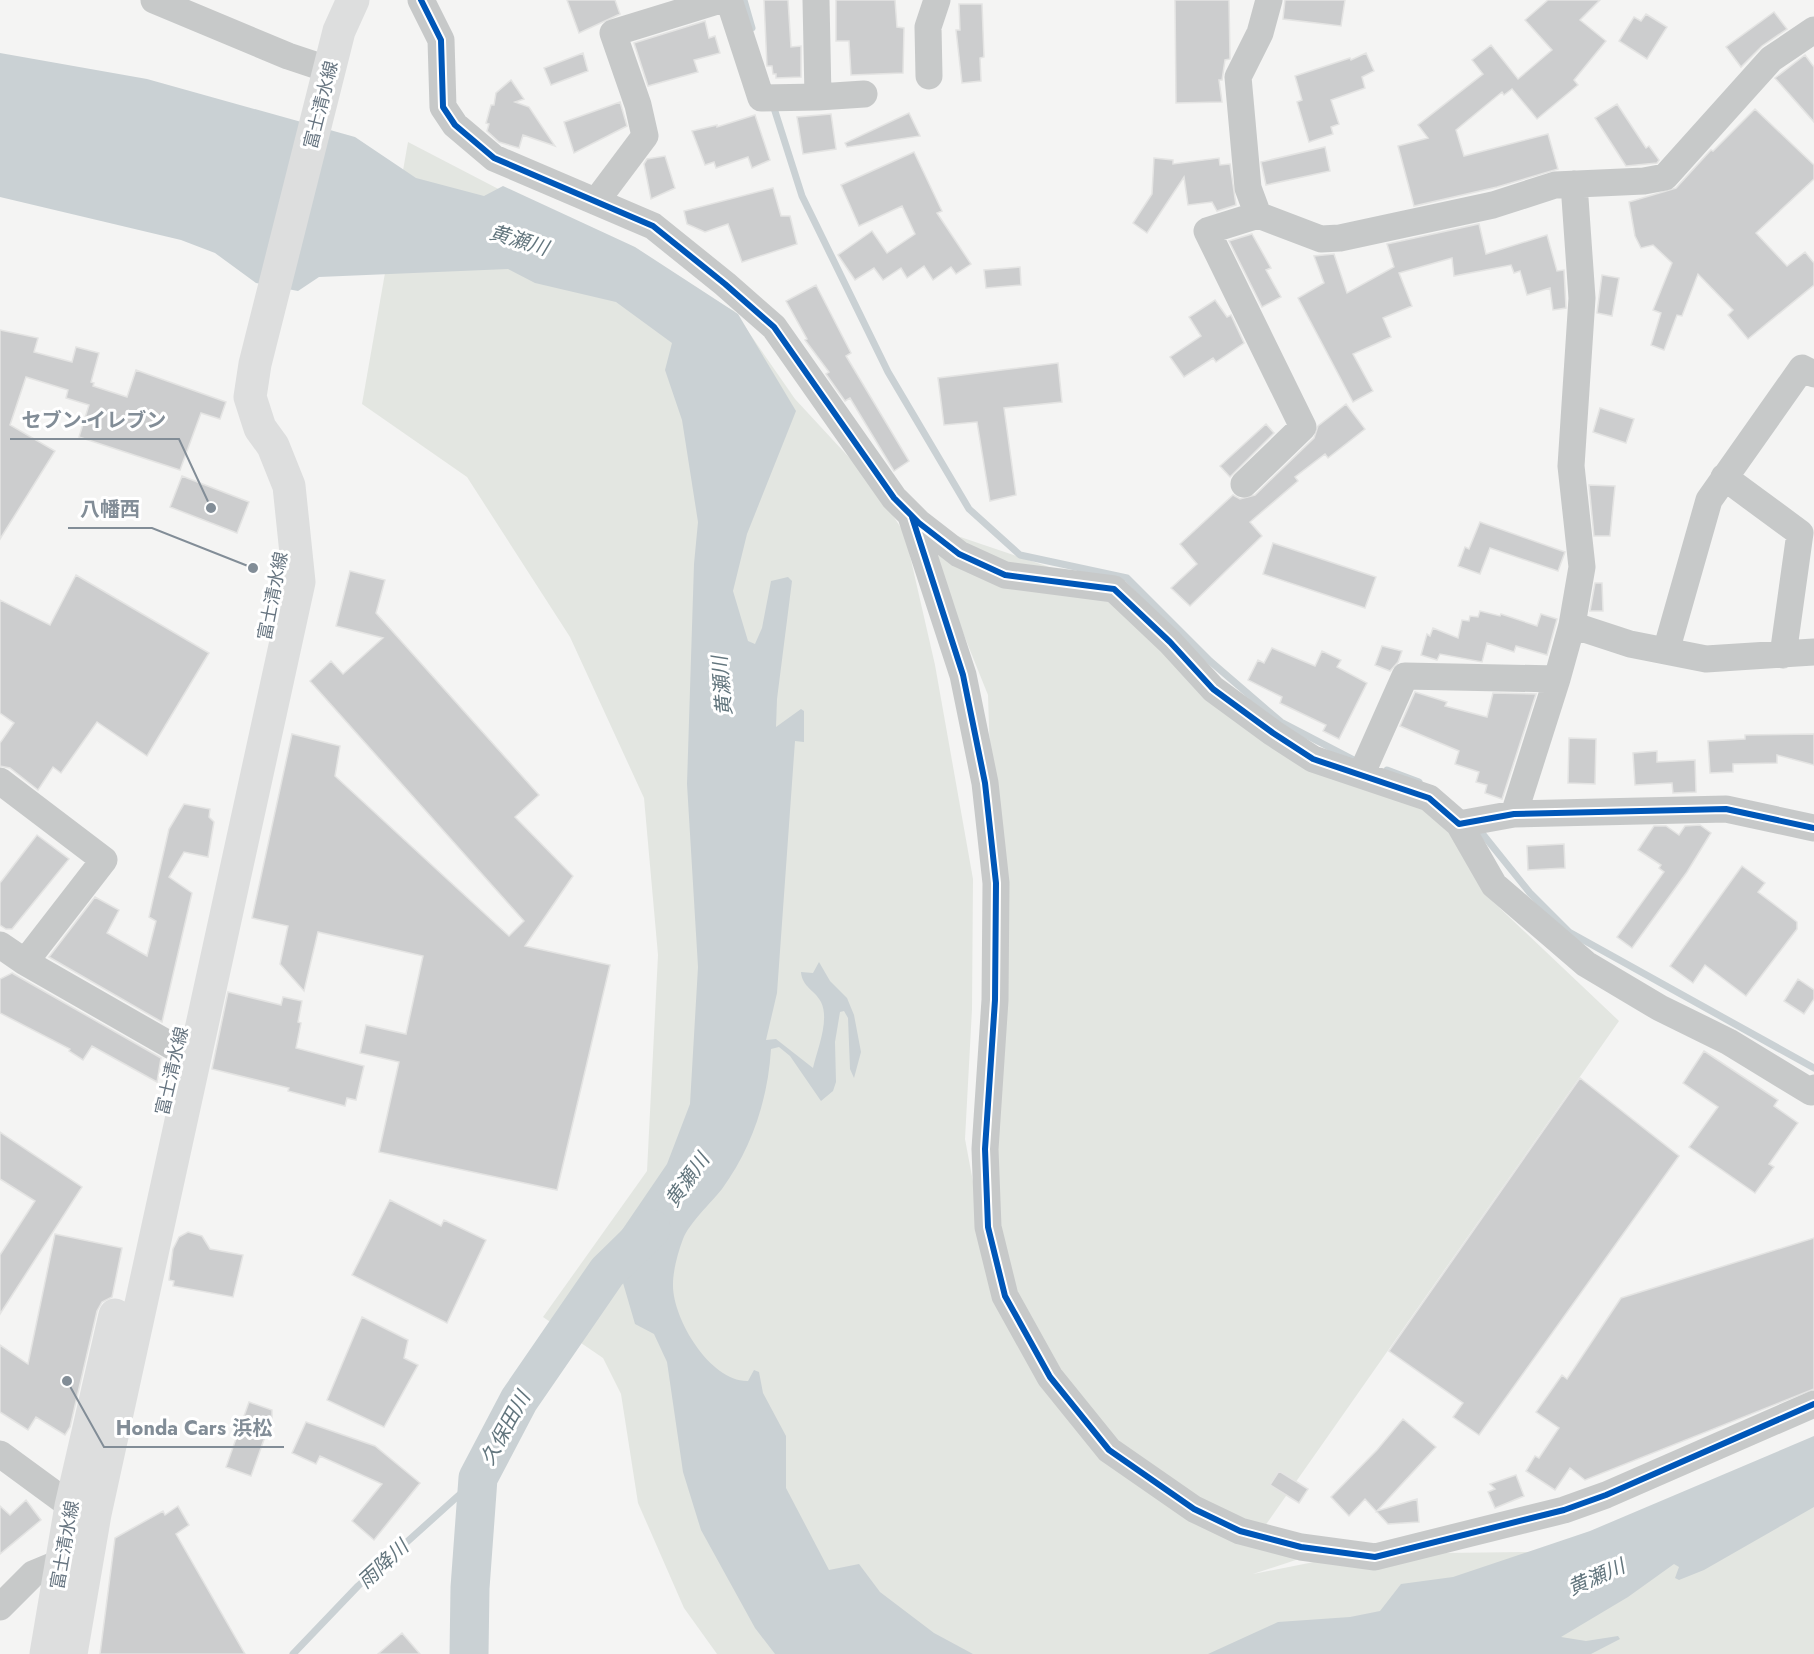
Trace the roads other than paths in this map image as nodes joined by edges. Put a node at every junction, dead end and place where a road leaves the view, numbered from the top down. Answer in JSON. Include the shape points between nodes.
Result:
{"nodes":[{"id":1,"x":154,"y":0,"type":"edge"},
{"id":2,"x":353,"y":0,"type":"edge"},
{"id":3,"x":421,"y":0,"type":"edge"},
{"id":4,"x":720,"y":0,"type":"edge"},
{"id":5,"x":729,"y":0,"type":"edge"},
{"id":6,"x":816,"y":0,"type":"edge"},
{"id":7,"x":937,"y":0,"type":"edge"},
{"id":8,"x":1269,"y":0,"type":"edge"},
{"id":9,"x":1814,"y":30,"type":"edge"},
{"id":10,"x":929,"y":76,"type":"dead end"},
{"id":11,"x":327,"y":80,"type":"junction"},
{"id":12,"x":864,"y":94,"type":"dead end"},
{"id":13,"x":818,"y":97,"type":"junction"},
{"id":14,"x":1574,"y":184,"type":"junction"},
{"id":15,"x":597,"y":200,"type":"junction"},
{"id":16,"x":1258,"y":214,"type":"junction"},
{"id":17,"x":1814,"y":374,"type":"edge"},
{"id":18,"x":1724,"y":477,"type":"junction"},
{"id":19,"x":1244,"y":484,"type":"dead end"},
{"id":20,"x":289,"y":486,"type":"junction"},
{"id":21,"x":911,"y":515,"type":"junction"},
{"id":22,"x":1572,"y":625,"type":"junction"},
{"id":23,"x":1666,"y":651,"type":"junction"},
{"id":24,"x":1814,"y":652,"type":"edge"},
{"id":25,"x":1783,"y":655,"type":"junction"},
{"id":26,"x":1557,"y":679,"type":"junction"},
{"id":27,"x":1361,"y":775,"type":"junction"},
{"id":28,"x":0,"y":781,"type":"edge"},
{"id":29,"x":1514,"y":814,"type":"junction"},
{"id":30,"x":1459,"y":824,"type":"junction"},
{"id":31,"x":1814,"y":828,"type":"edge"},
{"id":32,"x":10,"y":956,"type":"edge"},
{"id":33,"x":177,"y":1049,"type":"junction"},
{"id":34,"x":1813,"y":1092,"type":"edge"},
{"id":35,"x":1814,"y":1404,"type":"edge"},
{"id":36,"x":0,"y":1454,"type":"edge"},
{"id":37,"x":83,"y":1510,"type":"junction"},
{"id":38,"x":62,"y":1562,"type":"junction"},
{"id":39,"x":56,"y":1599,"type":"junction"},
{"id":40,"x":0,"y":1607,"type":"edge"},
{"id":41,"x":75,"y":1645,"type":"edge"},
{"id":42,"x":46,"y":1654,"type":"edge"}],
"edges":[{"from":1,"to":11,"type":"street","via":[[288,56]]},
{"from":2,"to":11,"type":"main road","name":"富士清水線","via":[[339,31]]},
{"from":3,"to":15,"type":"street","via":[[441,40],[443,107],[455,125],[494,158]]},
{"from":4,"to":15,"type":"street","via":[[612,33],[645,136]]},
{"from":5,"to":13,"type":"street","via":[[761,98]]},
{"from":6,"to":13,"type":"street"},
{"from":7,"to":10,"type":"street","via":[[928,27]]},
{"from":8,"to":16,"type":"street","via":[[1260,33],[1238,77],[1248,188]]},
{"from":9,"to":14,"type":"street","via":[[1771,58],[1665,177]]},
{"from":11,"to":20,"type":"main road","name":"富士清水線","via":[[250,397],[260,428],[273,446]]},
{"from":12,"to":13,"type":"street"},
{"from":14,"to":16,"type":"street","via":[[1554,185],[1493,205],[1340,238],[1321,239]]},
{"from":14,"to":22,"type":"street","via":[[1582,298],[1571,466],[1582,567]]},
{"from":15,"to":21,"type":"street","via":[[653,226],[774,327],[894,498]]},
{"from":16,"to":19,"type":"street","via":[[1207,231],[1303,427]]},
{"from":17,"to":18,"type":"street","via":[[1802,368]]},
{"from":18,"to":23,"type":"street","via":[[1709,500]]},
{"from":18,"to":25,"type":"street","via":[[1800,533]]},
{"from":20,"to":33,"type":"main road","name":"富士清水線","via":[[279,577]]},
{"from":20,"to":37,"type":"main road","name":"富士清水線","via":[[299,582]]},
{"from":21,"to":27,"type":"street","via":[[959,554],[1005,575],[1114,589],[1213,689],[1313,759]]},
{"from":21,"to":35,"type":"street","via":[[963,675],[985,783],[996,883],[995,1000],[985,1149],[988,1227],[1005,1296],[1050,1377],[1109,1450],[1194,1509],[1240,1531],[1301,1547],[1376,1557],[1564,1510]]},
{"from":22,"to":23,"type":"street"},
{"from":22,"to":26,"type":"street"},
{"from":23,"to":25,"type":"street","via":[[1706,659]]},
{"from":24,"to":25,"type":"street"},
{"from":26,"to":27,"type":"street","via":[[1405,676]]},
{"from":26,"to":29,"type":"street"},
{"from":27,"to":30,"type":"street","via":[[1429,798]]},
{"from":28,"to":32,"type":"street","via":[[104,860]]},
{"from":29,"to":30,"type":"street"},
{"from":29,"to":31,"type":"street","via":[[1726,809]]},
{"from":30,"to":34,"type":"street","via":[[1494,885],[1586,964],[1660,1008],[1729,1041]]},
{"from":32,"to":33,"type":"street"},
{"from":33,"to":37,"type":"main road","name":"富士清水線"},
{"from":36,"to":37,"type":"street"},
{"from":37,"to":38,"type":"main road","name":"富士清水線"},
{"from":37,"to":41,"type":"main road","name":"富士清水線"},
{"from":38,"to":39,"type":"main road","name":"富士清水線"},
{"from":38,"to":40,"type":"street","via":[[33,1574]]},
{"from":39,"to":41,"type":"street"},
{"from":39,"to":42,"type":"main road","name":"富士清水線"}]}
